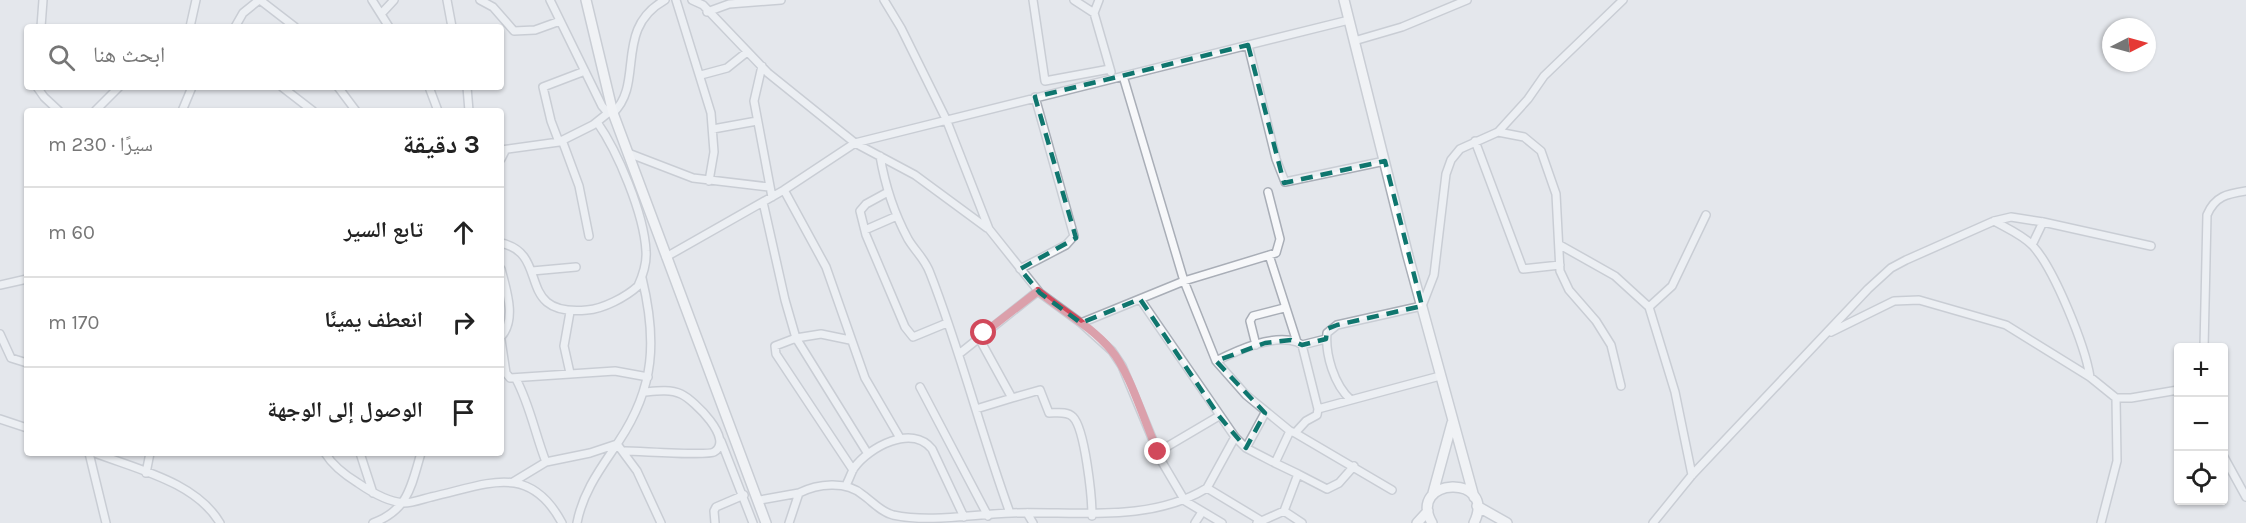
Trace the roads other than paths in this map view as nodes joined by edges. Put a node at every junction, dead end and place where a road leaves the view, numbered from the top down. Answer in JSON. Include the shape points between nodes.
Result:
{"nodes":[{"id":1,"x":43,"y":0,"type":"edge"},
{"id":2,"x":196,"y":0,"type":"edge"},
{"id":3,"x":259,"y":0,"type":"edge"},
{"id":4,"x":372,"y":0,"type":"edge"},
{"id":5,"x":394,"y":0,"type":"edge"},
{"id":6,"x":447,"y":0,"type":"edge"},
{"id":7,"x":480,"y":0,"type":"edge"},
{"id":8,"x":550,"y":0,"type":"edge"},
{"id":9,"x":585,"y":0,"type":"edge"},
{"id":10,"x":665,"y":0,"type":"edge"},
{"id":11,"x":676,"y":0,"type":"edge"},
{"id":12,"x":692,"y":0,"type":"edge"},
{"id":13,"x":781,"y":0,"type":"edge"},
{"id":14,"x":884,"y":0,"type":"edge"},
{"id":15,"x":1033,"y":0,"type":"edge"},
{"id":16,"x":1074,"y":0,"type":"edge"},
{"id":17,"x":1098,"y":0,"type":"edge"},
{"id":18,"x":1344,"y":0,"type":"edge"},
{"id":19,"x":1467,"y":0,"type":"edge"},
{"id":20,"x":1623,"y":0,"type":"edge"},
{"id":21,"x":758,"y":2,"type":"edge"},
{"id":22,"x":707,"y":12,"type":"junction"},
{"id":23,"x":381,"y":14,"type":"junction"},
{"id":24,"x":1094,"y":14,"type":"junction"},
{"id":25,"x":560,"y":21,"type":"junction"},
{"id":26,"x":1348,"y":21,"type":"junction"},
{"id":27,"x":41,"y":24,"type":"edge"},
{"id":28,"x":191,"y":24,"type":"edge"},
{"id":29,"x":238,"y":24,"type":"edge"},
{"id":30,"x":291,"y":24,"type":"edge"},
{"id":31,"x":387,"y":24,"type":"edge"},
{"id":32,"x":451,"y":24,"type":"edge"},
{"id":33,"x":1354,"y":41,"type":"junction"},
{"id":34,"x":1248,"y":45,"type":"junction"},
{"id":35,"x":747,"y":52,"type":"junction"},
{"id":36,"x":762,"y":66,"type":"junction"},
{"id":37,"x":1110,"y":69,"type":"junction"},
{"id":38,"x":585,"y":71,"type":"junction"},
{"id":39,"x":701,"y":75,"type":"junction"},
{"id":40,"x":1123,"y":76,"type":"junction"},
{"id":41,"x":1112,"y":78,"type":"junction"},
{"id":42,"x":39,"y":90,"type":"edge"},
{"id":43,"x":117,"y":90,"type":"edge"},
{"id":44,"x":191,"y":90,"type":"edge"},
{"id":45,"x":286,"y":90,"type":"edge"},
{"id":46,"x":340,"y":90,"type":"edge"},
{"id":47,"x":430,"y":90,"type":"edge"},
{"id":48,"x":467,"y":90,"type":"edge"},
{"id":49,"x":1035,"y":97,"type":"junction"},
{"id":50,"x":56,"y":108,"type":"edge"},
{"id":51,"x":98,"y":108,"type":"edge"},
{"id":52,"x":183,"y":108,"type":"edge"},
{"id":53,"x":309,"y":108,"type":"edge"},
{"id":54,"x":354,"y":108,"type":"edge"},
{"id":55,"x":437,"y":108,"type":"edge"},
{"id":56,"x":470,"y":108,"type":"edge"},
{"id":57,"x":611,"y":113,"type":"junction"},
{"id":58,"x":946,"y":119,"type":"junction"},
{"id":59,"x":757,"y":121,"type":"junction"},
{"id":60,"x":597,"y":122,"type":"junction"},
{"id":61,"x":714,"y":129,"type":"junction"},
{"id":62,"x":1498,"y":132,"type":"junction"},
{"id":63,"x":561,"y":141,"type":"junction"},
{"id":64,"x":1475,"y":141,"type":"junction"},
{"id":65,"x":855,"y":143,"type":"junction"},
{"id":66,"x":504,"y":150,"type":"edge"},
{"id":67,"x":628,"y":153,"type":"junction"},
{"id":68,"x":880,"y":156,"type":"junction"},
{"id":69,"x":1385,"y":161,"type":"junction"},
{"id":70,"x":709,"y":181,"type":"junction"},
{"id":71,"x":768,"y":187,"type":"junction"},
{"id":72,"x":784,"y":190,"type":"junction"},
{"id":73,"x":2246,"y":191,"type":"edge"},
{"id":74,"x":888,"y":192,"type":"junction"},
{"id":75,"x":1268,"y":192,"type":"dead end"},
{"id":76,"x":772,"y":197,"type":"junction"},
{"id":77,"x":763,"y":202,"type":"junction"},
{"id":78,"x":1706,"y":215,"type":"dead end"},
{"id":79,"x":897,"y":216,"type":"junction"},
{"id":80,"x":1994,"y":221,"type":"junction"},
{"id":81,"x":2043,"y":222,"type":"junction"},
{"id":82,"x":989,"y":229,"type":"junction"},
{"id":83,"x":865,"y":230,"type":"junction"},
{"id":84,"x":589,"y":236,"type":"dead end"},
{"id":85,"x":504,"y":244,"type":"edge"},
{"id":86,"x":1560,"y":245,"type":"junction"},
{"id":87,"x":2032,"y":245,"type":"junction"},
{"id":88,"x":2151,"y":246,"type":"dead end"},
{"id":89,"x":1269,"y":255,"type":"junction"},
{"id":90,"x":666,"y":257,"type":"junction"},
{"id":91,"x":1560,"y":265,"type":"junction"},
{"id":92,"x":576,"y":267,"type":"dead end"},
{"id":93,"x":1020,"y":269,"type":"junction"},
{"id":94,"x":532,"y":271,"type":"junction"},
{"id":95,"x":642,"y":278,"type":"junction"},
{"id":96,"x":24,"y":280,"type":"edge"},
{"id":97,"x":1184,"y":281,"type":"junction"},
{"id":98,"x":0,"y":285,"type":"edge"},
{"id":99,"x":504,"y":287,"type":"edge"},
{"id":100,"x":1038,"y":291,"type":"junction"},
{"id":101,"x":1140,"y":300,"type":"junction"},
{"id":102,"x":1422,"y":306,"type":"junction"},
{"id":103,"x":1649,"y":307,"type":"junction"},
{"id":104,"x":1284,"y":308,"type":"junction"},
{"id":105,"x":570,"y":312,"type":"junction"},
{"id":106,"x":946,"y":323,"type":"junction"},
{"id":107,"x":1081,"y":323,"type":"junction"},
{"id":108,"x":504,"y":333,"type":"edge"},
{"id":109,"x":0,"y":334,"type":"edge"},
{"id":110,"x":1827,"y":334,"type":"junction"},
{"id":111,"x":796,"y":338,"type":"junction"},
{"id":112,"x":979,"y":339,"type":"junction"},
{"id":113,"x":1326,"y":339,"type":"junction"},
{"id":114,"x":850,"y":340,"type":"junction"},
{"id":115,"x":1299,"y":343,"type":"junction"},
{"id":116,"x":2204,"y":343,"type":"edge"},
{"id":117,"x":1256,"y":345,"type":"junction"},
{"id":118,"x":959,"y":354,"type":"junction"},
{"id":119,"x":504,"y":357,"type":"edge"},
{"id":120,"x":1216,"y":361,"type":"junction"},
{"id":121,"x":24,"y":362,"type":"edge"},
{"id":122,"x":570,"y":373,"type":"junction"},
{"id":123,"x":1440,"y":376,"type":"junction"},
{"id":124,"x":648,"y":377,"type":"junction"},
{"id":125,"x":2090,"y":377,"type":"junction"},
{"id":126,"x":516,"y":379,"type":"junction"},
{"id":127,"x":1621,"y":386,"type":"dead end"},
{"id":128,"x":920,"y":387,"type":"dead end"},
{"id":129,"x":2174,"y":391,"type":"edge"},
{"id":130,"x":644,"y":392,"type":"junction"},
{"id":131,"x":1012,"y":398,"type":"junction"},
{"id":132,"x":2116,"y":398,"type":"junction"},
{"id":133,"x":1351,"y":400,"type":"junction"},
{"id":134,"x":976,"y":409,"type":"junction"},
{"id":135,"x":1318,"y":409,"type":"junction"},
{"id":136,"x":1265,"y":413,"type":"junction"},
{"id":137,"x":1218,"y":416,"type":"junction"},
{"id":138,"x":0,"y":419,"type":"edge"},
{"id":139,"x":1452,"y":423,"type":"junction"},
{"id":140,"x":24,"y":427,"type":"edge"},
{"id":141,"x":1293,"y":432,"type":"junction"},
{"id":142,"x":1235,"y":437,"type":"junction"},
{"id":143,"x":900,"y":438,"type":"junction"},
{"id":144,"x":720,"y":439,"type":"junction"},
{"id":145,"x":617,"y":444,"type":"junction"},
{"id":146,"x":1246,"y":447,"type":"junction"},
{"id":147,"x":625,"y":452,"type":"junction"},
{"id":148,"x":1158,"y":452,"type":"junction"},
{"id":149,"x":868,"y":454,"type":"junction"},
{"id":150,"x":90,"y":456,"type":"edge"},
{"id":151,"x":103,"y":456,"type":"edge"},
{"id":152,"x":149,"y":456,"type":"edge"},
{"id":153,"x":326,"y":456,"type":"edge"},
{"id":154,"x":361,"y":456,"type":"edge"},
{"id":155,"x":420,"y":456,"type":"edge"},
{"id":156,"x":546,"y":462,"type":"junction"},
{"id":157,"x":1275,"y":464,"type":"junction"},
{"id":158,"x":2228,"y":465,"type":"edge"},
{"id":159,"x":1354,"y":466,"type":"junction"},
{"id":160,"x":853,"y":470,"type":"junction"},
{"id":161,"x":146,"y":473,"type":"junction"},
{"id":162,"x":1298,"y":474,"type":"junction"},
{"id":163,"x":1692,"y":474,"type":"junction"},
{"id":164,"x":513,"y":482,"type":"junction"},
{"id":165,"x":846,"y":485,"type":"junction"},
{"id":166,"x":1207,"y":488,"type":"junction"},
{"id":167,"x":1392,"y":490,"type":"dead end"},
{"id":168,"x":373,"y":493,"type":"junction"},
{"id":169,"x":799,"y":493,"type":"junction"},
{"id":170,"x":744,"y":495,"type":"junction"},
{"id":171,"x":2246,"y":497,"type":"edge"},
{"id":172,"x":1430,"y":499,"type":"junction"},
{"id":173,"x":760,"y":500,"type":"junction"},
{"id":174,"x":1185,"y":501,"type":"junction"},
{"id":175,"x":1476,"y":502,"type":"junction"},
{"id":176,"x":404,"y":503,"type":"junction"},
{"id":177,"x":1284,"y":511,"type":"junction"},
{"id":178,"x":1428,"y":511,"type":"junction"},
{"id":179,"x":1202,"y":512,"type":"junction"},
{"id":180,"x":394,"y":513,"type":"junction"},
{"id":181,"x":1010,"y":513,"type":"junction"},
{"id":182,"x":1027,"y":513,"type":"junction"},
{"id":183,"x":964,"y":517,"type":"junction"},
{"id":184,"x":985,"y":518,"type":"edge"},
{"id":185,"x":1096,"y":518,"type":"edge"},
{"id":186,"x":1258,"y":522,"type":"edge"},
{"id":187,"x":106,"y":523,"type":"edge"},
{"id":188,"x":220,"y":523,"type":"edge"},
{"id":189,"x":373,"y":523,"type":"edge"},
{"id":190,"x":391,"y":523,"type":"edge"},
{"id":191,"x":562,"y":523,"type":"edge"},
{"id":192,"x":577,"y":523,"type":"edge"},
{"id":193,"x":661,"y":523,"type":"edge"},
{"id":194,"x":715,"y":523,"type":"edge"},
{"id":195,"x":753,"y":523,"type":"edge"},
{"id":196,"x":766,"y":523,"type":"edge"},
{"id":197,"x":789,"y":523,"type":"edge"},
{"id":198,"x":1033,"y":523,"type":"edge"},
{"id":199,"x":1195,"y":523,"type":"edge"},
{"id":200,"x":1222,"y":523,"type":"edge"},
{"id":201,"x":1302,"y":523,"type":"edge"},
{"id":202,"x":1417,"y":523,"type":"edge"},
{"id":203,"x":1432,"y":523,"type":"edge"},
{"id":204,"x":1474,"y":523,"type":"edge"},
{"id":205,"x":1507,"y":523,"type":"edge"},
{"id":206,"x":1653,"y":523,"type":"edge"},
{"id":207,"x":2101,"y":523,"type":"edge"}],
"edges":[{"from":1,"to":27,"type":"street"},
{"from":2,"to":28,"type":"street"},
{"from":3,"to":29,"type":"street","via":[[243,13]]},
{"from":3,"to":30,"type":"street"},
{"from":4,"to":23,"type":"street"},
{"from":5,"to":23,"type":"street"},
{"from":6,"to":32,"type":"street"},
{"from":7,"to":25,"type":"street","via":[[493,6],[514,31],[535,30]]},
{"from":8,"to":25,"type":"street"},
{"from":9,"to":57,"type":"main road"},
{"from":10,"to":57,"type":"street","via":[[648,14],[635,35],[625,98]]},
{"from":11,"to":39,"type":"street"},
{"from":12,"to":22,"type":"street"},
{"from":13,"to":21,"type":"street"},
{"from":14,"to":58,"type":"street"},
{"from":15,"to":37,"type":"street","via":[[1045,81]]},
{"from":16,"to":24,"type":"street"},
{"from":17,"to":24,"type":"street"},
{"from":18,"to":26,"type":"main road"},
{"from":19,"to":33,"type":"street"},
{"from":20,"to":62,"type":"street","via":[[1544,76]]},
{"from":21,"to":22,"type":"street","via":[[729,4]]},
{"from":22,"to":35,"type":"street"},
{"from":23,"to":31,"type":"street"},
{"from":24,"to":37,"type":"street"},
{"from":25,"to":38,"type":"street"},
{"from":26,"to":33,"type":"main road"},
{"from":26,"to":34,"type":"street"},
{"from":33,"to":69,"type":"main road"},
{"from":34,"to":40,"type":"street"},
{"from":34,"to":69,"type":"street","via":[[1285,182]]},
{"from":35,"to":36,"type":"street"},
{"from":35,"to":39,"type":"street","via":[[727,68]]},
{"from":36,"to":59,"type":"street","via":[[753,101]]},
{"from":36,"to":65,"type":"street"},
{"from":37,"to":41,"type":"street"},
{"from":38,"to":57,"type":"street","via":[[604,111]]},
{"from":38,"to":63,"type":"street","via":[[543,87],[551,121]]},
{"from":39,"to":61,"type":"street"},
{"from":40,"to":41,"type":"street"},
{"from":40,"to":97,"type":"street"},
{"from":41,"to":49,"type":"street"},
{"from":42,"to":50,"type":"street"},
{"from":43,"to":51,"type":"street"},
{"from":44,"to":52,"type":"street"},
{"from":45,"to":53,"type":"street"},
{"from":46,"to":54,"type":"street"},
{"from":47,"to":55,"type":"street"},
{"from":48,"to":56,"type":"street"},
{"from":49,"to":58,"type":"street"},
{"from":49,"to":93,"type":"street","via":[[1074,236],[1066,245]]},
{"from":57,"to":60,"type":"street"},
{"from":57,"to":67,"type":"main road"},
{"from":58,"to":65,"type":"street"},
{"from":58,"to":82,"type":"street"},
{"from":59,"to":61,"type":"street"},
{"from":59,"to":71,"type":"street"},
{"from":60,"to":63,"type":"street"},
{"from":60,"to":95,"type":"street","via":[[620,160],[638,215],[646,249]]},
{"from":61,"to":70,"type":"street"},
{"from":62,"to":64,"type":"street"},
{"from":62,"to":86,"type":"street","via":[[1524,137],[1541,151],[1556,194]]},
{"from":63,"to":66,"type":"street"},
{"from":63,"to":84,"type":"street","via":[[579,186]]},
{"from":64,"to":91,"type":"street","via":[[1524,269]]},
{"from":64,"to":102,"type":"street","via":[[1460,149],[1446,174],[1434,275]]},
{"from":65,"to":68,"type":"street"},
{"from":65,"to":72,"type":"street"},
{"from":67,"to":70,"type":"street","via":[[678,174]]},
{"from":67,"to":90,"type":"main road"},
{"from":68,"to":74,"type":"street"},
{"from":68,"to":82,"type":"street","via":[[915,175]]},
{"from":69,"to":102,"type":"main road"},
{"from":70,"to":71,"type":"street"},
{"from":71,"to":76,"type":"street"},
{"from":72,"to":76,"type":"street"},
{"from":72,"to":114,"type":"street","via":[[826,267]]},
{"from":73,"to":116,"type":"street","via":[[2219,197],[2207,214]]},
{"from":74,"to":79,"type":"street"},
{"from":74,"to":83,"type":"street","via":[[862,207]]},
{"from":75,"to":89,"type":"street","via":[[1280,239],[1276,253]]},
{"from":76,"to":77,"type":"street"},
{"from":77,"to":90,"type":"street"},
{"from":77,"to":111,"type":"street"},
{"from":78,"to":103,"type":"street","via":[[1672,286]]},
{"from":79,"to":83,"type":"street"},
{"from":79,"to":106,"type":"street","via":[[930,272]]},
{"from":80,"to":81,"type":"street","via":[[2020,218]]},
{"from":80,"to":87,"type":"street"},
{"from":80,"to":110,"type":"street","via":[[1891,268]]},
{"from":81,"to":87,"type":"street"},
{"from":81,"to":88,"type":"street"},
{"from":82,"to":93,"type":"street"},
{"from":83,"to":106,"type":"street","via":[[909,334],[918,336]]},
{"from":85,"to":94,"type":"street","via":[[518,251]]},
{"from":86,"to":91,"type":"street"},
{"from":86,"to":103,"type":"street","via":[[1615,276]]},
{"from":87,"to":125,"type":"street","via":[[2056,286],[2085,353]]},
{"from":89,"to":97,"type":"street"},
{"from":89,"to":104,"type":"street"},
{"from":90,"to":173,"type":"main road"},
{"from":91,"to":127,"type":"street","via":[[1569,290],[1611,345]]},
{"from":92,"to":94,"type":"street"},
{"from":93,"to":100,"type":"street"},
{"from":94,"to":105,"type":"street","via":[[537,289],[548,305]]},
{"from":95,"to":105,"type":"street","via":[[633,291],[602,307]]},
{"from":95,"to":124,"type":"street","via":[[652,330]]},
{"from":96,"to":98,"type":"street"},
{"from":97,"to":101,"type":"street"},
{"from":97,"to":120,"type":"street"},
{"from":99,"to":108,"type":"street","via":[[509,318]]},
{"from":100,"to":107,"type":"street"},
{"from":100,"to":112,"type":"street"},
{"from":101,"to":107,"type":"street"},
{"from":101,"to":137,"type":"street"},
{"from":102,"to":113,"type":"street","via":[[1337,325],[1330,329]]},
{"from":102,"to":123,"type":"main road"},
{"from":103,"to":163,"type":"street","via":[[1675,392]]},
{"from":104,"to":115,"type":"street"},
{"from":104,"to":117,"type":"street","via":[[1253,316],[1250,321]]},
{"from":105,"to":122,"type":"street","via":[[564,345]]},
{"from":106,"to":118,"type":"street"},
{"from":107,"to":148,"type":"street","via":[[1112,351],[1122,366]]},
{"from":109,"to":121,"type":"street","via":[[11,358]]},
{"from":110,"to":125,"type":"street","via":[[1894,301],[1919,300],[2006,325]]},
{"from":110,"to":163,"type":"street"},
{"from":111,"to":114,"type":"street","via":[[821,334]]},
{"from":111,"to":149,"type":"street"},
{"from":111,"to":160,"type":"street","via":[[780,343],[774,350]]},
{"from":112,"to":118,"type":"street"},
{"from":112,"to":131,"type":"street"},
{"from":113,"to":115,"type":"street"},
{"from":113,"to":133,"type":"street","via":[[1338,384]]},
{"from":114,"to":143,"type":"street","via":[[865,378]]},
{"from":115,"to":117,"type":"street","via":[[1291,340]]},
{"from":115,"to":135,"type":"street"},
{"from":117,"to":120,"type":"street"},
{"from":118,"to":134,"type":"street"},
{"from":119,"to":126,"type":"street","via":[[507,376]]},
{"from":120,"to":136,"type":"street"},
{"from":122,"to":124,"type":"street","via":[[615,370]]},
{"from":122,"to":126,"type":"street"},
{"from":123,"to":133,"type":"street"},
{"from":123,"to":139,"type":"main road"},
{"from":124,"to":130,"type":"street"},
{"from":125,"to":132,"type":"street"},
{"from":126,"to":156,"type":"street"},
{"from":128,"to":184,"type":"street"},
{"from":129,"to":132,"type":"street"},
{"from":130,"to":144,"type":"street","via":[[670,391],[690,399]]},
{"from":130,"to":145,"type":"street"},
{"from":131,"to":134,"type":"street"},
{"from":131,"to":185,"type":"street","via":[[1040,390],[1049,413],[1073,417]]},
{"from":132,"to":207,"type":"street","via":[[2117,461]]},
{"from":133,"to":135,"type":"street"},
{"from":134,"to":181,"type":"street"},
{"from":135,"to":141,"type":"street","via":[[1317,415]]},
{"from":136,"to":141,"type":"street"},
{"from":136,"to":146,"type":"street"},
{"from":137,"to":142,"type":"street"},
{"from":137,"to":148,"type":"street"},
{"from":138,"to":140,"type":"street"},
{"from":139,"to":172,"type":"main road"},
{"from":139,"to":175,"type":"main road"},
{"from":141,"to":157,"type":"street"},
{"from":141,"to":159,"type":"street"},
{"from":142,"to":146,"type":"street"},
{"from":142,"to":166,"type":"street"},
{"from":143,"to":149,"type":"street"},
{"from":143,"to":183,"type":"street","via":[[923,441],[932,449]]},
{"from":144,"to":147,"type":"street","via":[[718,449],[703,455]]},
{"from":144,"to":170,"type":"street"},
{"from":145,"to":147,"type":"street"},
{"from":145,"to":156,"type":"street"},
{"from":145,"to":192,"type":"street","via":[[592,479]]},
{"from":146,"to":157,"type":"street"},
{"from":147,"to":193,"type":"street"},
{"from":148,"to":174,"type":"street"},
{"from":149,"to":160,"type":"street"},
{"from":150,"to":187,"type":"street"},
{"from":151,"to":161,"type":"street"},
{"from":152,"to":161,"type":"street"},
{"from":153,"to":168,"type":"street"},
{"from":154,"to":168,"type":"street"},
{"from":155,"to":176,"type":"street"},
{"from":156,"to":164,"type":"street"},
{"from":157,"to":162,"type":"street"},
{"from":158,"to":171,"type":"street"},
{"from":159,"to":162,"type":"street","via":[[1339,483],[1327,489]]},
{"from":159,"to":167,"type":"street"},
{"from":160,"to":165,"type":"street"},
{"from":161,"to":188,"type":"street","via":[[185,491]]},
{"from":162,"to":177,"type":"street"},
{"from":163,"to":206,"type":"street"},
{"from":164,"to":176,"type":"street"},
{"from":164,"to":191,"type":"street","via":[[528,484],[546,499]]},
{"from":165,"to":169,"type":"street","via":[[814,486]]},
{"from":165,"to":183,"type":"street","via":[[893,515]]},
{"from":166,"to":174,"type":"street"},
{"from":166,"to":186,"type":"street"},
{"from":168,"to":176,"type":"street"},
{"from":169,"to":173,"type":"street"},
{"from":169,"to":197,"type":"street"},
{"from":170,"to":194,"type":"street","via":[[716,507]]},
{"from":170,"to":195,"type":"street"},
{"from":172,"to":175,"type":"main road","via":[[1441,488],[1455,485],[1469,491]]},
{"from":172,"to":178,"type":"main road"},
{"from":173,"to":196,"type":"main road"},
{"from":174,"to":179,"type":"street"},
{"from":174,"to":185,"type":"street","via":[[1128,517]]},
{"from":175,"to":204,"type":"main road"},
{"from":175,"to":205,"type":"main road"},
{"from":176,"to":180,"type":"street"},
{"from":177,"to":186,"type":"street"},
{"from":177,"to":201,"type":"street"},
{"from":178,"to":202,"type":"main road"},
{"from":178,"to":203,"type":"main road"},
{"from":179,"to":199,"type":"street"},
{"from":179,"to":200,"type":"street"},
{"from":180,"to":189,"type":"street"},
{"from":180,"to":190,"type":"street"},
{"from":181,"to":182,"type":"street"},
{"from":181,"to":184,"type":"street"},
{"from":182,"to":185,"type":"street"},
{"from":182,"to":198,"type":"street"},
{"from":183,"to":184,"type":"street"}]}
